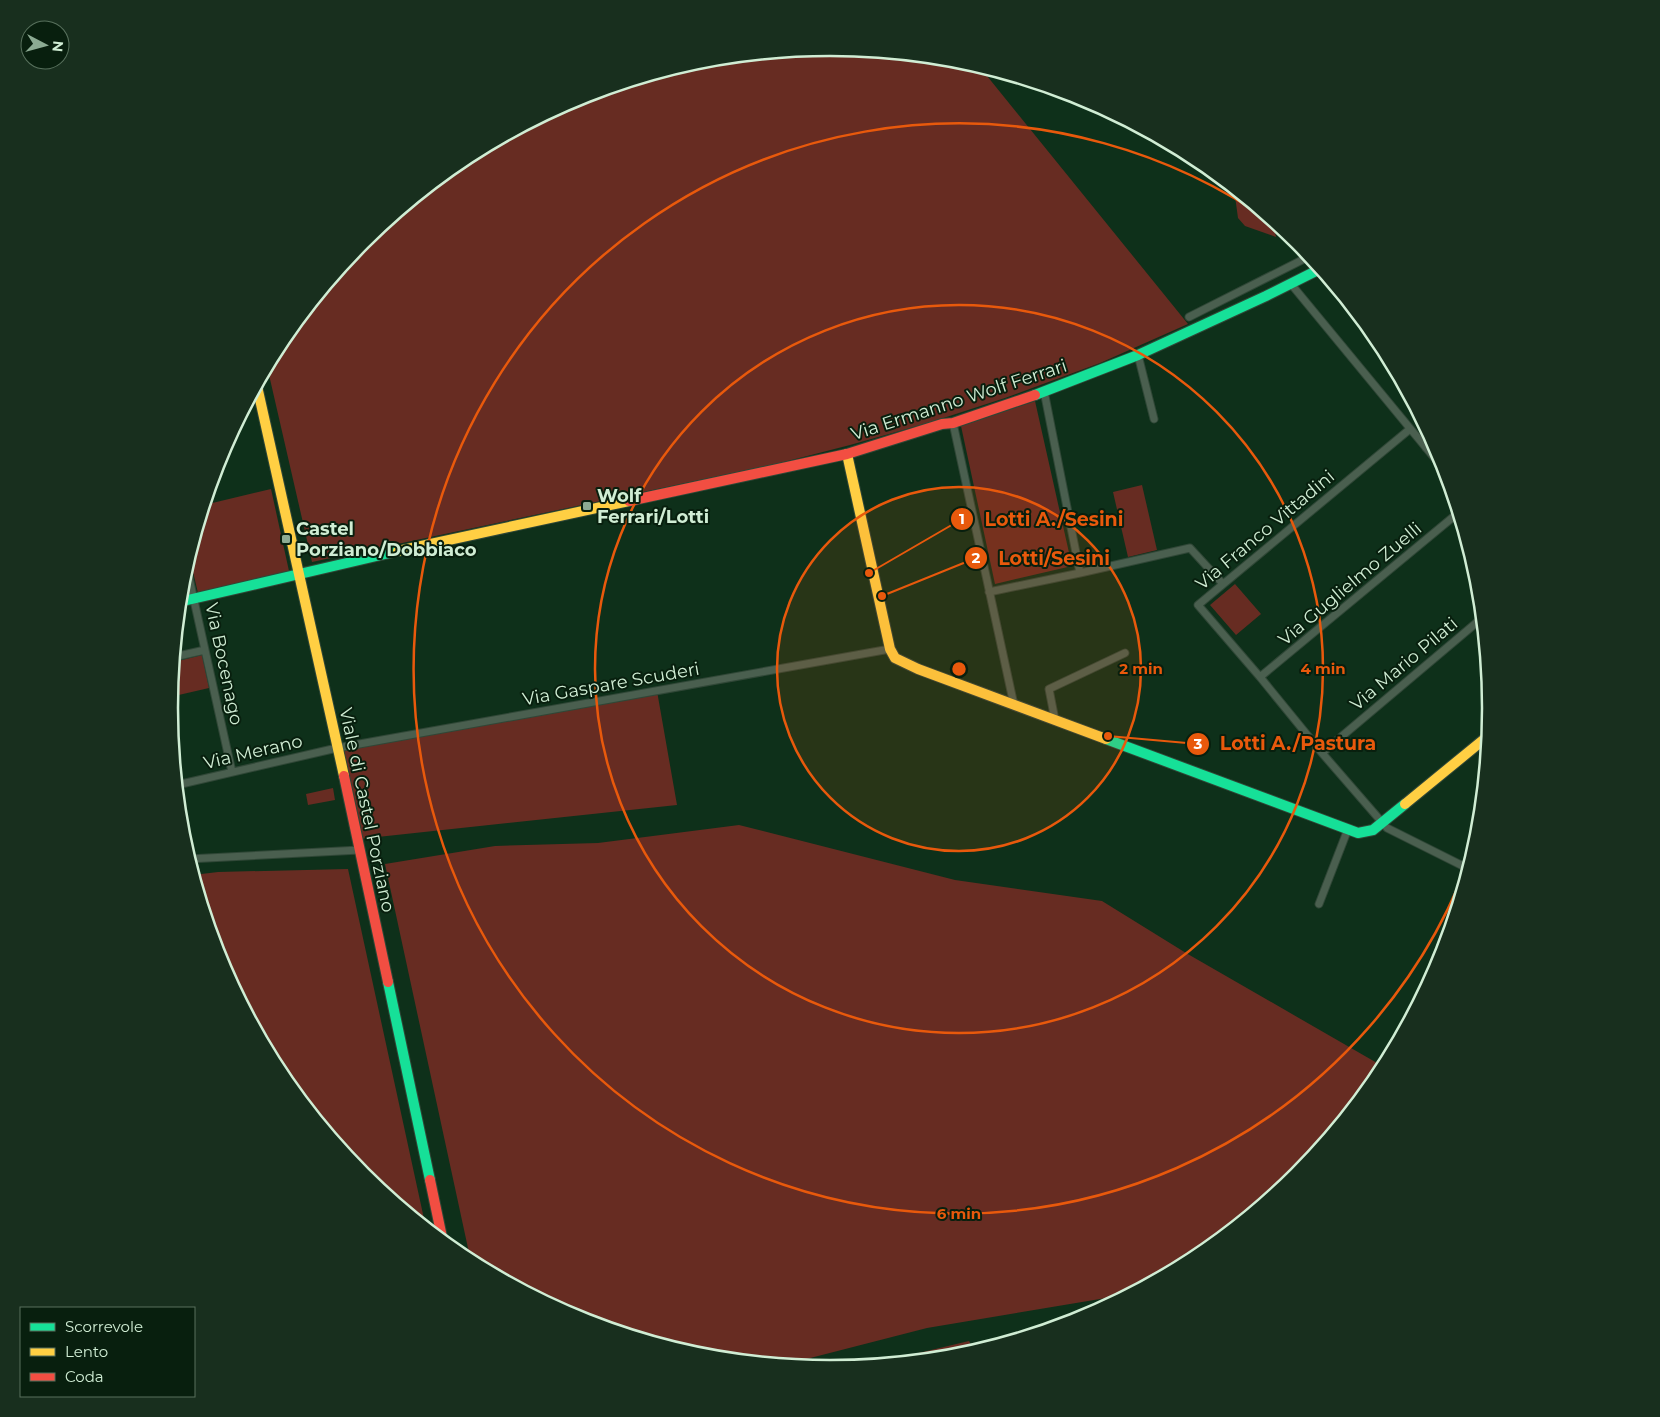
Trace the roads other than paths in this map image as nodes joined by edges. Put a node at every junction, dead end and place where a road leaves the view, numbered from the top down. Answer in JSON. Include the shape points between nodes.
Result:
{"nodes":[{"id":1,"x":1303,"y":260,"type":"edge"},
{"id":2,"x":1314,"y":272,"type":"edge"},
{"id":3,"x":1292,"y":284,"type":"junction"},
{"id":4,"x":1188,"y":317,"type":"dead end"},
{"id":5,"x":1138,"y":355,"type":"junction"},
{"id":6,"x":1044,"y":391,"type":"junction"},
{"id":7,"x":259,"y":394,"type":"edge"},
{"id":8,"x":1154,"y":419,"type":"dead end"},
{"id":9,"x":954,"y":423,"type":"junction"},
{"id":10,"x":1410,"y":429,"type":"junction"},
{"id":11,"x":1426,"y":448,"type":"joint"},
{"id":12,"x":1430,"y":453,"type":"edge"},
{"id":13,"x":847,"y":454,"type":"junction"},
{"id":14,"x":1453,"y":517,"type":"edge"},
{"id":15,"x":1080,"y":573,"type":"junction"},
{"id":16,"x":298,"y":574,"type":"junction"},
{"id":17,"x":190,"y":581,"type":"edge"},
{"id":18,"x":1223,"y":584,"type":"junction"},
{"id":19,"x":989,"y":592,"type":"junction"},
{"id":20,"x":194,"y":599,"type":"junction"},
{"id":21,"x":187,"y":601,"type":"edge"},
{"id":22,"x":1477,"y":622,"type":"edge"},
{"id":23,"x":890,"y":649,"type":"junction"},
{"id":24,"x":206,"y":650,"type":"junction"},
{"id":25,"x":1125,"y":653,"type":"dead end"},
{"id":26,"x":180,"y":656,"type":"edge"},
{"id":27,"x":1260,"y":677,"type":"junction"},
{"id":28,"x":1014,"y":705,"type":"junction"},
{"id":29,"x":1055,"y":720,"type":"junction"},
{"id":30,"x":1481,"y":742,"type":"edge"},
{"id":31,"x":337,"y":748,"type":"junction"},
{"id":32,"x":1322,"y":753,"type":"junction"},
{"id":33,"x":232,"y":772,"type":"junction"},
{"id":34,"x":182,"y":784,"type":"edge"},
{"id":35,"x":1382,"y":823,"type":"junction"},
{"id":36,"x":1348,"y":829,"type":"junction"},
{"id":37,"x":360,"y":850,"type":"junction"},
{"id":38,"x":196,"y":859,"type":"edge"},
{"id":39,"x":1463,"y":866,"type":"edge"},
{"id":40,"x":1320,"y":904,"type":"dead end"},
{"id":41,"x":441,"y":1232,"type":"edge"}],
"edges":[{"from":1,"to":4,"type":"street"},
{"from":2,"to":3,"type":"street","name":"Via Ermanno Wolf Ferrari"},
{"from":3,"to":5,"type":"street","name":"Via Ermanno Wolf Ferrari"},
{"from":3,"to":10,"type":"street"},
{"from":5,"to":6,"type":"street","name":"Via Ermanno Wolf Ferrari"},
{"from":5,"to":8,"type":"street"},
{"from":6,"to":9,"type":"street","name":"Via Ermanno Wolf Ferrari"},
{"from":6,"to":15,"type":"street"},
{"from":7,"to":16,"type":"street","name":"Viale di Castel Porziano"},
{"from":9,"to":13,"type":"street","name":"Via Ermanno Wolf Ferrari"},
{"from":9,"to":19,"type":"street"},
{"from":10,"to":11,"type":"street"},
{"from":10,"to":18,"type":"street","name":"Via Franco Vittadini"},
{"from":11,"to":12,"type":"street"},
{"from":13,"to":16,"type":"street","name":"Via Ermanno Wolf Ferrari"},
{"from":13,"to":23,"type":"street"},
{"from":14,"to":27,"type":"street","name":"Via Guglielmo Zuelli"},
{"from":15,"to":18,"type":"street","via":[[1190,548]]},
{"from":15,"to":19,"type":"street"},
{"from":16,"to":20,"type":"street","name":"Via Ermanno Wolf Ferrari"},
{"from":16,"to":31,"type":"street","name":"Viale di Castel Porziano"},
{"from":17,"to":20,"type":"street","name":"Via Bocenago"},
{"from":18,"to":27,"type":"street","name":"Via Franco Vittadini","via":[[1198,605]]},
{"from":19,"to":28,"type":"street"},
{"from":20,"to":21,"type":"street","name":"Via Ermanno Wolf Ferrari"},
{"from":20,"to":24,"type":"street","name":"Via Bocenago"},
{"from":22,"to":32,"type":"street","name":"Via Mario Pilati"},
{"from":23,"to":28,"type":"street","via":[[895,658],[912,666]]},
{"from":23,"to":31,"type":"street","name":"Via Gaspare Scuderi"},
{"from":24,"to":26,"type":"street"},
{"from":24,"to":33,"type":"street","name":"Via Bocenago"},
{"from":25,"to":29,"type":"street","via":[[1049,689]]},
{"from":27,"to":32,"type":"street","name":"Via Franco Vittadini"},
{"from":28,"to":29,"type":"street"},
{"from":29,"to":36,"type":"street"},
{"from":30,"to":35,"type":"street"},
{"from":31,"to":33,"type":"street","name":"Via Merano"},
{"from":31,"to":37,"type":"street","name":"Viale di Castel Porziano"},
{"from":32,"to":35,"type":"street","name":"Via Franco Vittadini"},
{"from":33,"to":34,"type":"street","name":"Via Merano"},
{"from":35,"to":36,"type":"street","via":[[1365,833]]},
{"from":35,"to":39,"type":"street","name":"Via Franco Vittadini"},
{"from":36,"to":40,"type":"street"},
{"from":37,"to":38,"type":"street"},
{"from":37,"to":41,"type":"street","name":"Viale di Castel Porziano"}]}
